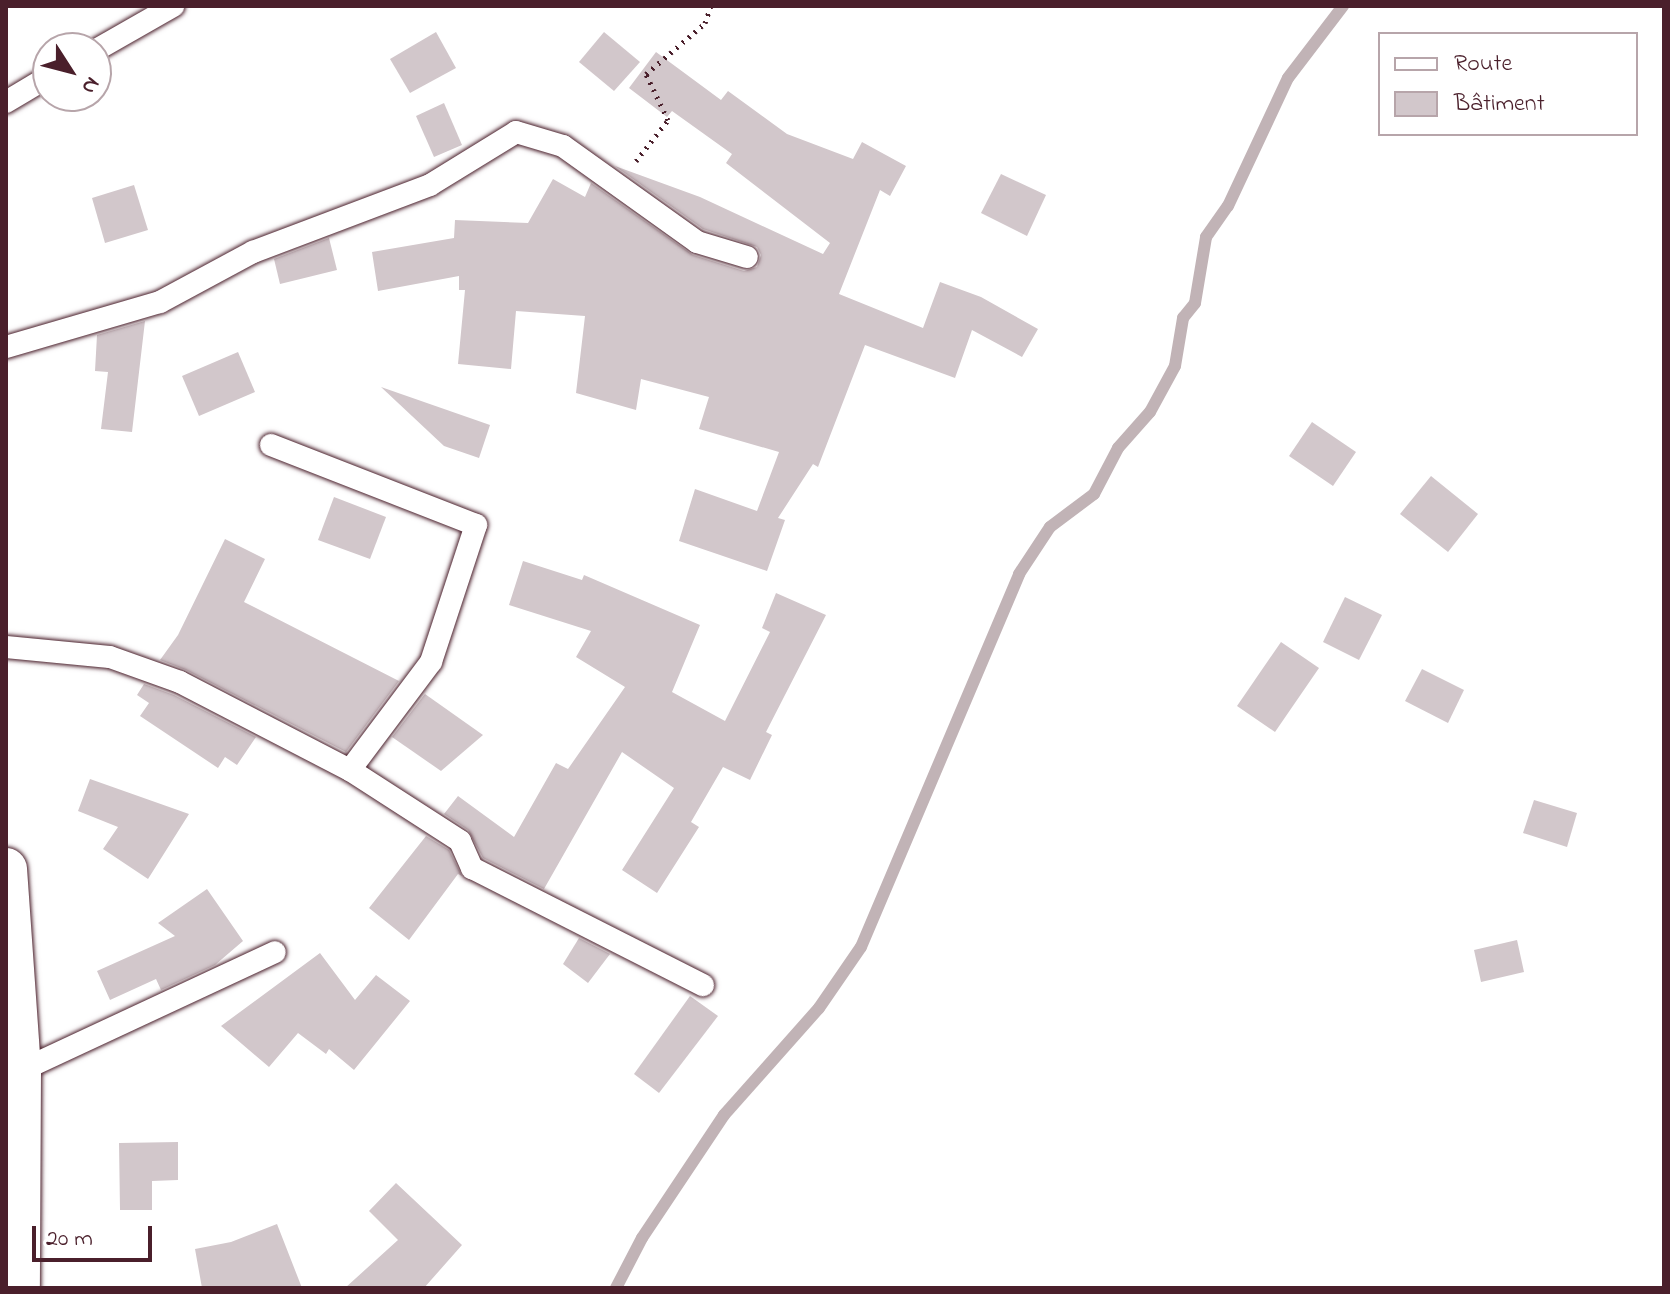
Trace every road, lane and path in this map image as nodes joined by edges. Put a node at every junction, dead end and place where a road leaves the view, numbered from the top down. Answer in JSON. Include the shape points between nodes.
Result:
{"nodes":[{"id":1,"x":173,"y":6,"type":"edge"},
{"id":2,"x":711,"y":6,"type":"edge"},
{"id":3,"x":112,"y":41,"type":"edge"},
{"id":4,"x":32,"y":87,"type":"edge"},
{"id":5,"x":6,"y":102,"type":"edge"},
{"id":6,"x":618,"y":185,"type":"junction"},
{"id":7,"x":747,"y":257,"type":"dead end"},
{"id":8,"x":6,"y":347,"type":"edge"},
{"id":9,"x":271,"y":445,"type":"dead end"},
{"id":10,"x":6,"y":647,"type":"edge"},
{"id":11,"x":350,"y":770,"type":"junction"},
{"id":12,"x":6,"y":869,"type":"edge"},
{"id":13,"x":275,"y":952,"type":"dead end"},
{"id":14,"x":703,"y":985,"type":"dead end"},
{"id":15,"x":20,"y":1071,"type":"junction"},
{"id":16,"x":19,"y":1288,"type":"edge"}],
"edges":[{"from":1,"to":3,"type":"lane"},
{"from":2,"to":6,"type":"path","via":[[705,23],[646,74],[668,120]]},
{"from":4,"to":5,"type":"lane"},
{"from":6,"to":7,"type":"lane","via":[[697,242]]},
{"from":6,"to":8,"type":"lane","via":[[563,146],[516,132],[430,185],[253,252],[160,302]]},
{"from":9,"to":11,"type":"lane","via":[[476,525],[431,662]]},
{"from":10,"to":11,"type":"lane","via":[[110,657],[180,682]]},
{"from":11,"to":14,"type":"lane","via":[[460,841],[472,868]]},
{"from":12,"to":15,"type":"street"},
{"from":13,"to":15,"type":"lane"},
{"from":15,"to":16,"type":"street"}]}
